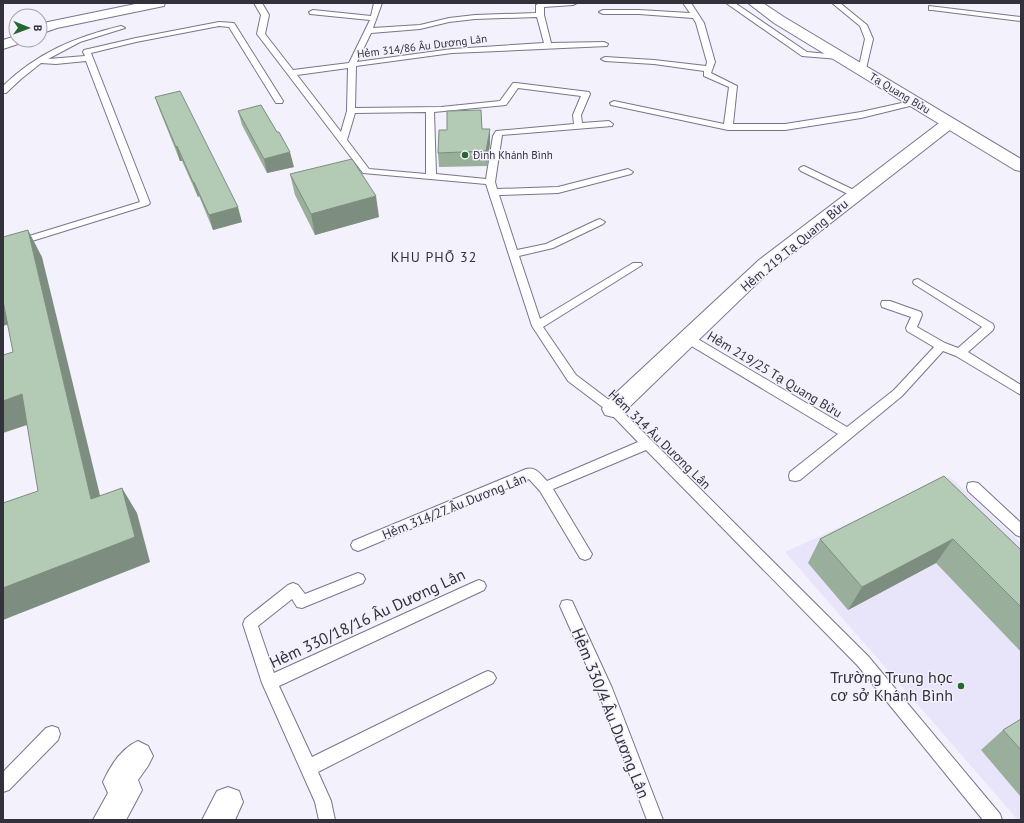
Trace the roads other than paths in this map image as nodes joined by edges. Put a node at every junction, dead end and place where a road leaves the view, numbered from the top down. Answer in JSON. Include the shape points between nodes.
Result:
{"nodes":[{"id":1,"x":159,"y":3,"type":"edge"},
{"id":2,"x":258,"y":3,"type":"edge"},
{"id":3,"x":378,"y":3,"type":"edge"},
{"id":4,"x":573,"y":3,"type":"edge"},
{"id":5,"x":687,"y":3,"type":"edge"},
{"id":6,"x":730,"y":3,"type":"edge"},
{"id":7,"x":754,"y":3,"type":"edge"},
{"id":8,"x":836,"y":3,"type":"edge"},
{"id":9,"x":932,"y":8,"type":"dead end"},
{"id":10,"x":312,"y":12,"type":"dead end"},
{"id":11,"x":603,"y":12,"type":"dead end"},
{"id":12,"x":540,"y":16,"type":"junction"},
{"id":13,"x":696,"y":16,"type":"junction"},
{"id":14,"x":374,"y":18,"type":"junction"},
{"id":15,"x":1021,"y":19,"type":"edge"},
{"id":16,"x":48,"y":27,"type":"edge"},
{"id":17,"x":121,"y":28,"type":"dead end"},
{"id":18,"x":367,"y":31,"type":"junction"},
{"id":19,"x":604,"y":44,"type":"dead end"},
{"id":20,"x":548,"y":46,"type":"junction"},
{"id":21,"x":839,"y":57,"type":"junction"},
{"id":22,"x":89,"y":58,"type":"junction"},
{"id":23,"x":605,"y":59,"type":"dead end"},
{"id":24,"x":40,"y":61,"type":"junction"},
{"id":25,"x":352,"y":65,"type":"junction"},
{"id":26,"x":709,"y":68,"type":"junction"},
{"id":27,"x":862,"y":71,"type":"junction"},
{"id":28,"x":291,"y":73,"type":"junction"},
{"id":29,"x":3,"y":91,"type":"edge"},
{"id":30,"x":279,"y":101,"type":"dead end"},
{"id":31,"x":915,"y":102,"type":"junction"},
{"id":32,"x":614,"y":103,"type":"dead end"},
{"id":33,"x":430,"y":109,"type":"junction"},
{"id":34,"x":351,"y":111,"type":"junction"},
{"id":35,"x":949,"y":123,"type":"junction"},
{"id":36,"x":609,"y":124,"type":"dead end"},
{"id":37,"x":578,"y":126,"type":"junction"},
{"id":38,"x":728,"y":127,"type":"junction"},
{"id":39,"x":343,"y":140,"type":"junction"},
{"id":40,"x":1021,"y":166,"type":"edge"},
{"id":41,"x":804,"y":169,"type":"dead end"},
{"id":42,"x":628,"y":172,"type":"dead end"},
{"id":43,"x":431,"y":177,"type":"junction"},
{"id":44,"x":491,"y":187,"type":"junction"},
{"id":45,"x":855,"y":194,"type":"junction"},
{"id":46,"x":600,"y":222,"type":"dead end"},
{"id":47,"x":3,"y":247,"type":"edge"},
{"id":48,"x":513,"y":254,"type":"junction"},
{"id":49,"x":637,"y":265,"type":"dead end"},
{"id":50,"x":918,"y":282,"type":"dead end"},
{"id":51,"x":886,"y":304,"type":"dead end"},
{"id":52,"x":537,"y":326,"type":"junction"},
{"id":53,"x":687,"y":338,"type":"junction"},
{"id":54,"x":941,"y":346,"type":"junction"},
{"id":55,"x":960,"y":354,"type":"junction"},
{"id":56,"x":1021,"y":391,"type":"edge"},
{"id":57,"x":613,"y":409,"type":"junction"},
{"id":58,"x":848,"y":434,"type":"junction"},
{"id":59,"x":647,"y":444,"type":"junction"},
{"id":60,"x":795,"y":476,"type":"dead end"},
{"id":61,"x":545,"y":487,"type":"junction"},
{"id":62,"x":973,"y":487,"type":"dead end"},
{"id":63,"x":1021,"y":531,"type":"edge"},
{"id":64,"x":358,"y":545,"type":"dead end"},
{"id":65,"x":585,"y":554,"type":"dead end"},
{"id":66,"x":358,"y":579,"type":"dead end"},
{"id":67,"x":479,"y":586,"type":"dead end"},
{"id":68,"x":567,"y":606,"type":"dead end"},
{"id":69,"x":488,"y":678,"type":"dead end"},
{"id":70,"x":270,"y":683,"type":"junction"},
{"id":71,"x":52,"y":734,"type":"dead end"},
{"id":72,"x":138,"y":756,"type":"dead end"},
{"id":73,"x":308,"y":768,"type":"junction"},
{"id":74,"x":3,"y":784,"type":"edge"},
{"id":75,"x":109,"y":820,"type":"edge"},
{"id":76,"x":327,"y":820,"type":"edge"},
{"id":77,"x":655,"y":820,"type":"edge"},
{"id":78,"x":994,"y":820,"type":"edge"}],
"edges":[{"from":1,"to":16,"type":"street"},
{"from":2,"to":28,"type":"lane","via":[[265,15],[261,34]]},
{"from":3,"to":14,"type":"lane"},
{"from":4,"to":12,"type":"lane","via":[[540,5]]},
{"from":5,"to":13,"type":"lane"},
{"from":6,"to":21,"type":"lane","via":[[806,54]]},
{"from":7,"to":21,"type":"street","name":"Tạ Quang Bửu"},
{"from":8,"to":27,"type":"lane","via":[[863,25],[869,40]]},
{"from":9,"to":15,"type":"lane"},
{"from":10,"to":14,"type":"lane"},
{"from":11,"to":13,"type":"lane"},
{"from":12,"to":18,"type":"lane","via":[[475,17],[420,27]]},
{"from":12,"to":20,"type":"lane"},
{"from":13,"to":26,"type":"lane","via":[[711,62]]},
{"from":14,"to":18,"type":"lane"},
{"from":17,"to":24,"type":"lane","via":[[71,43]]},
{"from":18,"to":25,"type":"lane"},
{"from":19,"to":20,"type":"lane","name":"Hẻm 314/86 Âu Dương Lân"},
{"from":20,"to":25,"type":"lane","name":"Hẻm 314/86 Âu Dương Lân","via":[[452,51]]},
{"from":21,"to":27,"type":"street","name":"Tạ Quang Bửu"},
{"from":22,"to":24,"type":"lane"},
{"from":22,"to":30,"type":"lane","via":[[88,52],[136,40],[226,24],[233,26]]},
{"from":22,"to":47,"type":"lane","via":[[145,203]]},
{"from":23,"to":26,"type":"lane"},
{"from":24,"to":29,"type":"lane"},
{"from":25,"to":28,"type":"lane","name":"Hẻm 314/86 Âu Dương Lân"},
{"from":25,"to":34,"type":"lane"},
{"from":26,"to":38,"type":"lane","via":[[707,74],[733,86]]},
{"from":27,"to":31,"type":"street","name":"Tạ Quang Bửu"},
{"from":28,"to":39,"type":"lane"},
{"from":31,"to":35,"type":"street","name":"Tạ Quang Bửu"},
{"from":31,"to":38,"type":"lane","via":[[861,115],[786,127]]},
{"from":32,"to":38,"type":"lane"},
{"from":33,"to":34,"type":"lane"},
{"from":33,"to":37,"type":"lane","via":[[503,103],[516,85],[586,94],[577,115]]},
{"from":33,"to":43,"type":"lane"},
{"from":34,"to":39,"type":"lane"},
{"from":35,"to":40,"type":"street","name":"Tạ Quang Bửu"},
{"from":35,"to":45,"type":"street","name":"Hẻm 219 Tạ Quang Bửu"},
{"from":36,"to":37,"type":"lane"},
{"from":37,"to":44,"type":"lane","via":[[499,133]]},
{"from":39,"to":43,"type":"lane","via":[[366,171]]},
{"from":41,"to":45,"type":"lane"},
{"from":42,"to":44,"type":"lane","via":[[558,190]]},
{"from":43,"to":44,"type":"lane"},
{"from":44,"to":48,"type":"lane","name":"Hẻm 314 Âu Dương Lân"},
{"from":45,"to":53,"type":"street","name":"Hẻm 219 Tạ Quang Bửu","via":[[766,264]]},
{"from":46,"to":48,"type":"lane","via":[[549,246]]},
{"from":48,"to":52,"type":"lane","name":"Hẻm 314 Âu Dương Lân"},
{"from":49,"to":52,"type":"lane"},
{"from":50,"to":55,"type":"lane","via":[[989,327]]},
{"from":51,"to":54,"type":"lane","via":[[917,315],[911,328]]},
{"from":52,"to":57,"type":"lane","name":"Hẻm 314 Âu Dương Lân","via":[[572,378]]},
{"from":53,"to":57,"type":"street","name":"Hẻm 219 Tạ Quang Bửu"},
{"from":53,"to":58,"type":"lane","name":"Hẻm 219/25 Tạ Quang Bửu"},
{"from":54,"to":55,"type":"lane"},
{"from":54,"to":58,"type":"lane","via":[[898,393]]},
{"from":55,"to":56,"type":"lane"},
{"from":57,"to":59,"type":"lane","name":"Hẻm 314 Âu Dương Lân"},
{"from":58,"to":60,"type":"lane"},
{"from":59,"to":61,"type":"lane","name":"Hẻm 314/27 Âu Dương Lân"},
{"from":59,"to":78,"type":"lane","name":"Hẻm 314 Âu Dương Lân","via":[[863,661]]},
{"from":61,"to":64,"type":"lane","name":"Hẻm 314/27 Âu Dương Lân","via":[[530,473]]},
{"from":61,"to":65,"type":"lane","name":"Hẻm 314/27 Âu Dương Lân"},
{"from":62,"to":63,"type":"lane"},
{"from":66,"to":70,"type":"lane","via":[[302,602],[293,589],[250,624]]},
{"from":67,"to":70,"type":"lane","name":"Hẻm 330/18/16 Âu Dương Lân"},
{"from":68,"to":77,"type":"lane","name":"Hẻm 330/4 Âu Dương Lân","via":[[604,688]]},
{"from":69,"to":73,"type":"lane"},
{"from":70,"to":73,"type":"lane"},
{"from":71,"to":74,"type":"lane"},
{"from":72,"to":75,"type":"street","via":[[118,782],[127,790]]},
{"from":73,"to":76,"type":"lane","via":[[323,801]]}]}
